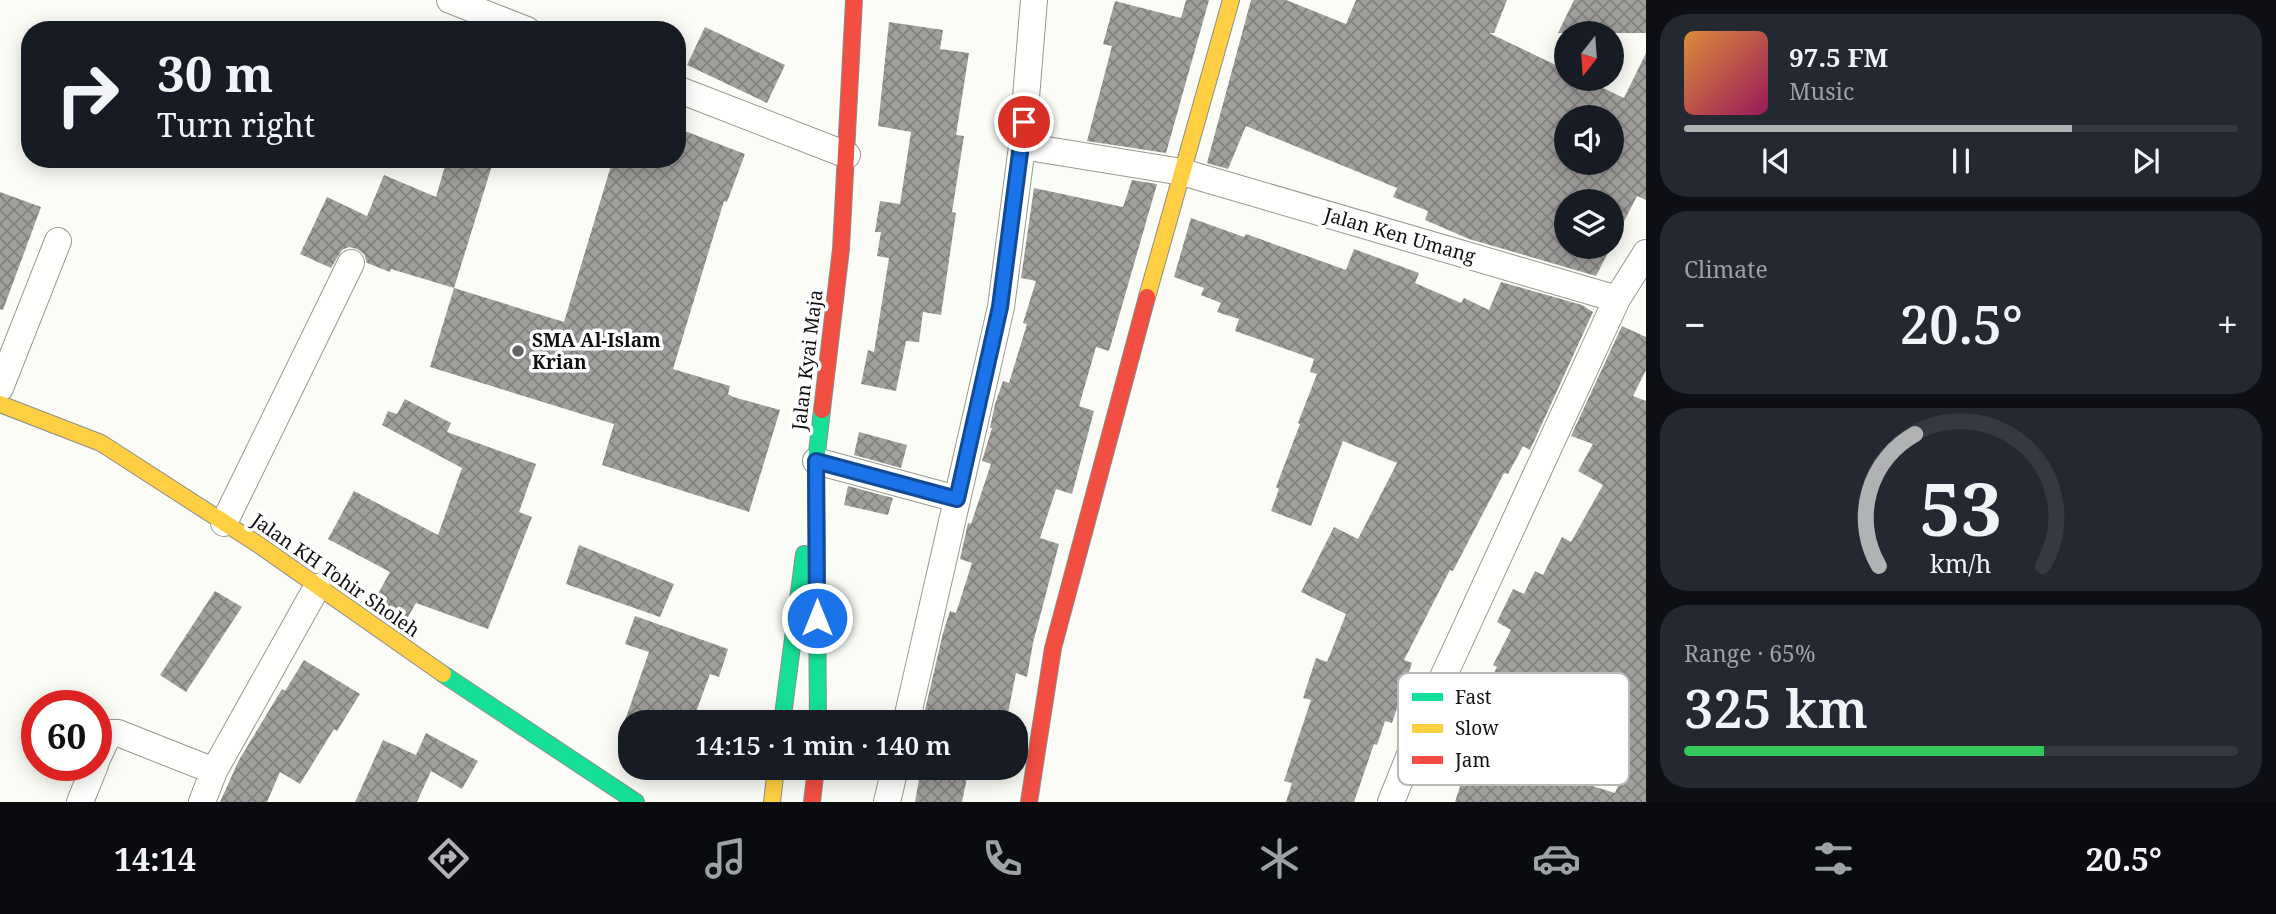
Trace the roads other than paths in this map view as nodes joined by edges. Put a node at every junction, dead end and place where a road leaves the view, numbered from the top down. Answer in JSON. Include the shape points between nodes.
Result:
{"nodes":[{"id":1,"x":450,"y":0,"type":"edge"},
{"id":2,"x":854,"y":0,"type":"edge"},
{"id":3,"x":1034,"y":0,"type":"edge"},
{"id":4,"x":1231,"y":0,"type":"edge"},
{"id":5,"x":504,"y":21,"type":"edge"},
{"id":6,"x":686,"y":92,"type":"edge"},
{"id":7,"x":1022,"y":146,"type":"junction"},
{"id":8,"x":847,"y":155,"type":"junction"},
{"id":9,"x":1182,"y":172,"type":"junction"},
{"id":10,"x":58,"y":242,"type":"dead end"},
{"id":11,"x":1646,"y":253,"type":"edge"},
{"id":12,"x":351,"y":264,"type":"dead end"},
{"id":13,"x":1617,"y":299,"type":"junction"},
{"id":14,"x":0,"y":388,"type":"edge"},
{"id":15,"x":0,"y":404,"type":"edge"},
{"id":16,"x":825,"y":462,"type":"junction"},
{"id":17,"x":947,"y":496,"type":"junction"},
{"id":18,"x":224,"y":523,"type":"junction"},
{"id":19,"x":317,"y":587,"type":"junction"},
{"id":20,"x":1445,"y":673,"type":"edge"},
{"id":21,"x":784,"y":710,"type":"edge"},
{"id":22,"x":818,"y":710,"type":"edge"},
{"id":23,"x":908,"y":710,"type":"edge"},
{"id":24,"x":112,"y":733,"type":"edge"},
{"id":25,"x":214,"y":771,"type":"junction"},
{"id":26,"x":775,"y":780,"type":"edge"},
{"id":27,"x":815,"y":780,"type":"edge"},
{"id":28,"x":892,"y":780,"type":"edge"},
{"id":29,"x":88,"y":781,"type":"edge"},
{"id":30,"x":1398,"y":784,"type":"edge"},
{"id":31,"x":80,"y":802,"type":"edge"},
{"id":32,"x":202,"y":802,"type":"edge"},
{"id":33,"x":636,"y":802,"type":"edge"},
{"id":34,"x":772,"y":802,"type":"edge"},
{"id":35,"x":812,"y":802,"type":"edge"},
{"id":36,"x":887,"y":802,"type":"edge"},
{"id":37,"x":1029,"y":802,"type":"edge"},
{"id":38,"x":1391,"y":802,"type":"edge"}],
"edges":[{"from":1,"to":5,"type":"street"},
{"from":2,"to":8,"type":"street","name":"Jalan Kyai Maja"},
{"from":3,"to":7,"type":"street"},
{"from":4,"to":9,"type":"street"},
{"from":6,"to":8,"type":"street"},
{"from":7,"to":9,"type":"street","name":"Jalan Ken Umang"},
{"from":7,"to":17,"type":"street","via":[[1000,307]]},
{"from":8,"to":16,"type":"street","name":"Jalan Kyai Maja"},
{"from":9,"to":13,"type":"street","name":"Jalan Ken Umang"},
{"from":9,"to":37,"type":"street","via":[[1053,648]]},
{"from":10,"to":14,"type":"street"},
{"from":11,"to":13,"type":"street"},
{"from":12,"to":18,"type":"street"},
{"from":13,"to":20,"type":"street"},
{"from":15,"to":18,"type":"street","name":"Jalan KH Tohir Sholeh","via":[[101,443]]},
{"from":16,"to":17,"type":"street"},
{"from":16,"to":21,"type":"street","name":"Jalan Kyai Maja"},
{"from":16,"to":22,"type":"street"},
{"from":17,"to":23,"type":"street"},
{"from":18,"to":19,"type":"street","name":"Jalan KH Tohir Sholeh"},
{"from":19,"to":25,"type":"street"},
{"from":19,"to":33,"type":"street","name":"Jalan KH Tohir Sholeh"},
{"from":24,"to":25,"type":"street"},
{"from":25,"to":32,"type":"street"},
{"from":26,"to":34,"type":"street"},
{"from":27,"to":35,"type":"street"},
{"from":28,"to":36,"type":"street"},
{"from":29,"to":31,"type":"street"},
{"from":30,"to":38,"type":"street"}]}
